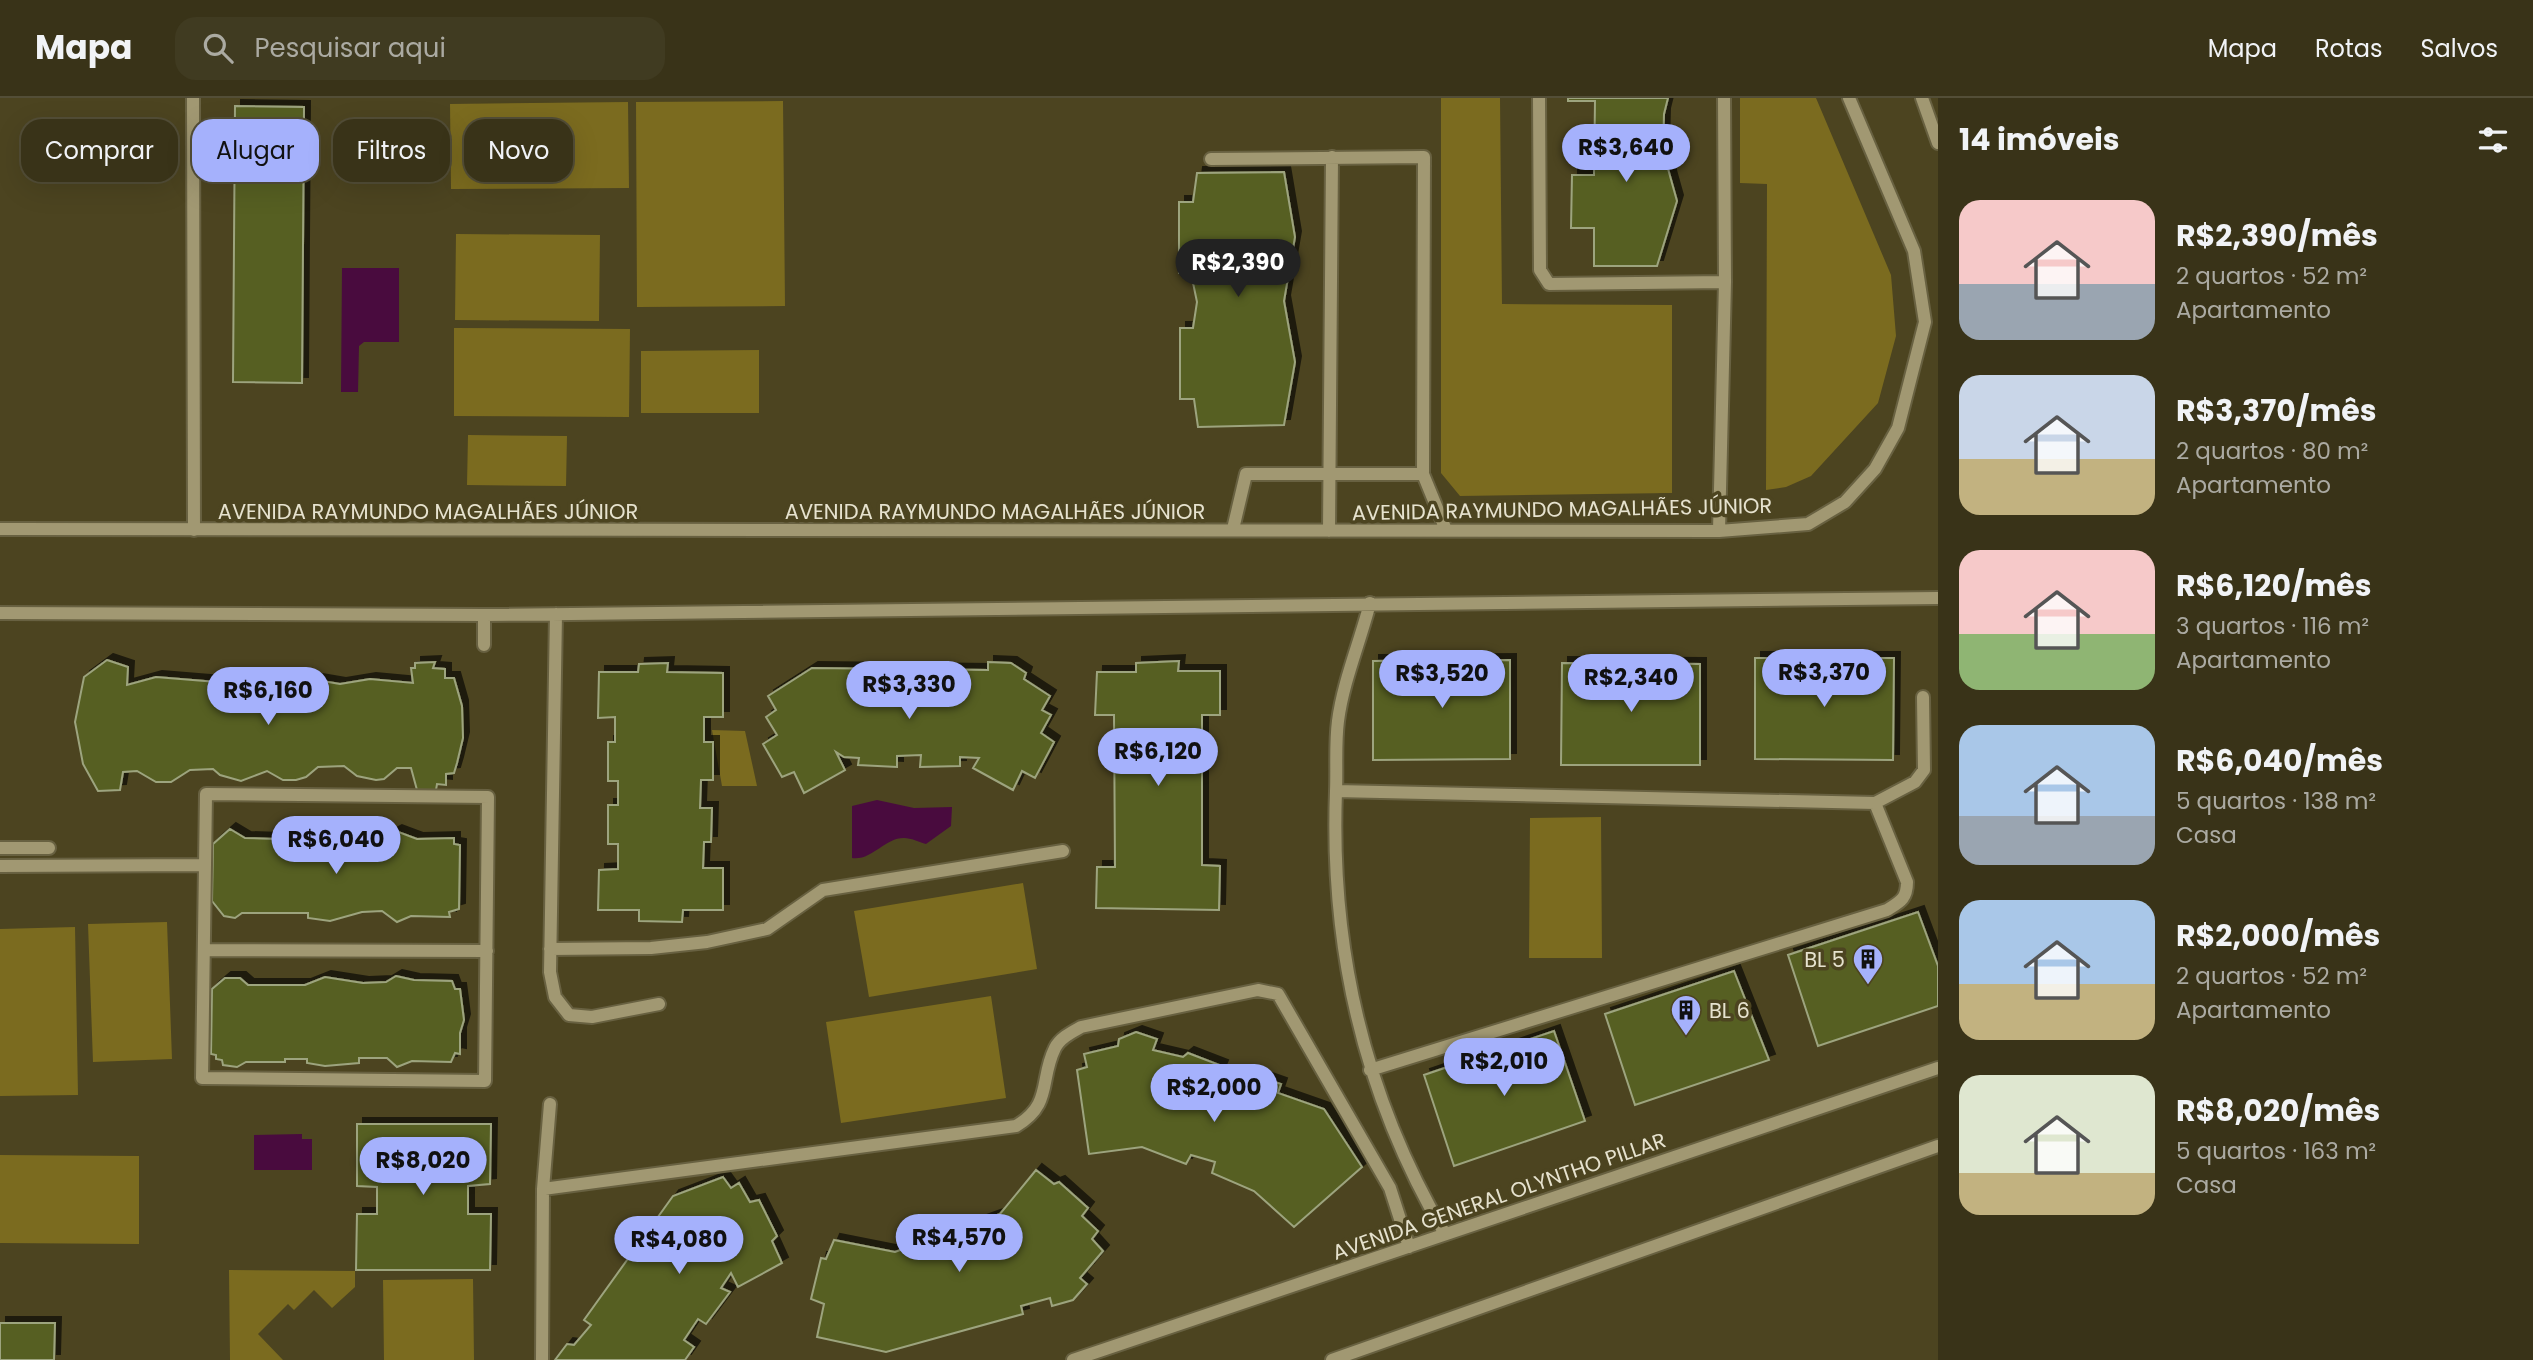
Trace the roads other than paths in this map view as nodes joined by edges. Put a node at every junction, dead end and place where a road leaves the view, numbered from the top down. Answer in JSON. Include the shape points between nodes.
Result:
{"nodes":[{"id":1,"x":193,"y":98,"type":"edge"},
{"id":2,"x":1539,"y":98,"type":"edge"},
{"id":3,"x":1724,"y":98,"type":"edge"},
{"id":4,"x":1849,"y":98,"type":"edge"},
{"id":5,"x":1922,"y":98,"type":"edge"},
{"id":6,"x":1938,"y":143,"type":"edge"},
{"id":7,"x":1332,"y":157,"type":"junction"},
{"id":8,"x":1211,"y":159,"type":"dead end"},
{"id":9,"x":1725,"y":282,"type":"junction"},
{"id":10,"x":1328,"y":472,"type":"junction"},
{"id":11,"x":1423,"y":474,"type":"junction"},
{"id":12,"x":0,"y":529,"type":"edge"},
{"id":13,"x":1233,"y":529,"type":"junction"},
{"id":14,"x":194,"y":530,"type":"junction"},
{"id":15,"x":1446,"y":530,"type":"junction"},
{"id":16,"x":1329,"y":531,"type":"junction"},
{"id":17,"x":1719,"y":531,"type":"junction"},
{"id":18,"x":1938,"y":598,"type":"edge"},
{"id":19,"x":1370,"y":603,"type":"junction"},
{"id":20,"x":0,"y":613,"type":"edge"},
{"id":21,"x":556,"y":614,"type":"junction"},
{"id":22,"x":484,"y":615,"type":"junction"},
{"id":23,"x":484,"y":645,"type":"dead end"},
{"id":24,"x":1923,"y":697,"type":"dead end"},
{"id":25,"x":1336,"y":791,"type":"junction"},
{"id":26,"x":1875,"y":803,"type":"junction"},
{"id":27,"x":0,"y":848,"type":"edge"},
{"id":28,"x":49,"y":848,"type":"dead end"},
{"id":29,"x":1063,"y":851,"type":"dead end"},
{"id":30,"x":205,"y":865,"type":"junction"},
{"id":31,"x":0,"y":866,"type":"edge"},
{"id":32,"x":550,"y":949,"type":"junction"},
{"id":33,"x":204,"y":950,"type":"junction"},
{"id":34,"x":486,"y":951,"type":"junction"},
{"id":35,"x":659,"y":1004,"type":"dead end"},
{"id":36,"x":1938,"y":1068,"type":"edge"},
{"id":37,"x":1370,"y":1070,"type":"junction"},
{"id":38,"x":550,"y":1104,"type":"dead end"},
{"id":39,"x":1938,"y":1146,"type":"edge"},
{"id":40,"x":543,"y":1189,"type":"junction"},
{"id":41,"x":1446,"y":1234,"type":"junction"},
{"id":42,"x":1409,"y":1247,"type":"junction"},
{"id":43,"x":1336,"y":1359,"type":"edge"},
{"id":44,"x":542,"y":1360,"type":"edge"},
{"id":45,"x":1073,"y":1360,"type":"edge"}],
"edges":[{"from":1,"to":14,"type":"street"},
{"from":2,"to":9,"type":"street","via":[[1540,270],[1549,284]]},
{"from":3,"to":9,"type":"street"},
{"from":4,"to":17,"type":"street","name":"AVENIDA RAYMUNDO MAGALHÃES JÚNIOR","via":[[1914,251],[1924,322],[1898,428],[1875,470],[1845,502],[1808,524]]},
{"from":5,"to":6,"type":"street"},
{"from":7,"to":8,"type":"street"},
{"from":7,"to":10,"type":"street"},
{"from":7,"to":11,"type":"street","via":[[1424,157]]},
{"from":9,"to":17,"type":"street"},
{"from":10,"to":11,"type":"street"},
{"from":10,"to":13,"type":"street","via":[[1246,474]]},
{"from":10,"to":16,"type":"street"},
{"from":11,"to":15,"type":"street"},
{"from":12,"to":14,"type":"street","name":"AVENIDA RAYMUNDO MAGALHÃES JÚNIOR"},
{"from":13,"to":14,"type":"street","name":"AVENIDA RAYMUNDO MAGALHÃES JÚNIOR"},
{"from":13,"to":16,"type":"street","name":"AVENIDA RAYMUNDO MAGALHÃES JÚNIOR"},
{"from":15,"to":16,"type":"street","name":"AVENIDA RAYMUNDO MAGALHÃES JÚNIOR"},
{"from":15,"to":17,"type":"street","name":"AVENIDA RAYMUNDO MAGALHÃES JÚNIOR"},
{"from":18,"to":19,"type":"street"},
{"from":19,"to":21,"type":"street"},
{"from":19,"to":25,"type":"street","via":[[1338,721]]},
{"from":20,"to":22,"type":"street"},
{"from":21,"to":22,"type":"street"},
{"from":21,"to":32,"type":"street"},
{"from":22,"to":23,"type":"street"},
{"from":24,"to":26,"type":"street","via":[[1924,770],[1915,782]]},
{"from":25,"to":26,"type":"street"},
{"from":25,"to":37,"type":"street","via":[[1338,916]]},
{"from":26,"to":37,"type":"street","via":[[1907,882],[1902,901],[1887,910]]},
{"from":27,"to":28,"type":"street"},
{"from":29,"to":32,"type":"street","via":[[822,890],[767,929],[707,942]]},
{"from":30,"to":31,"type":"street"},
{"from":30,"to":33,"type":"street"},
{"from":30,"to":34,"type":"street","via":[[206,794],[488,797]]},
{"from":32,"to":35,"type":"street","via":[[555,998],[569,1015],[592,1017]]},
{"from":33,"to":34,"type":"street"},
{"from":33,"to":34,"type":"street","via":[[202,1078],[485,1081]]},
{"from":36,"to":41,"type":"street","name":"AVENIDA GENERAL OLYNTHO PILLAR"},
{"from":37,"to":41,"type":"street","via":[[1414,1181]]},
{"from":38,"to":40,"type":"street"},
{"from":39,"to":43,"type":"street"},
{"from":40,"to":42,"type":"street","via":[[1016,1126],[1032,1116],[1043,1096],[1055,1048],[1081,1027],[1258,990],[1278,994],[1390,1188]]},
{"from":40,"to":44,"type":"street"},
{"from":41,"to":42,"type":"street","name":"AVENIDA GENERAL OLYNTHO PILLAR"},
{"from":42,"to":45,"type":"street","name":"AVENIDA GENERAL OLYNTHO PILLAR"}]}
